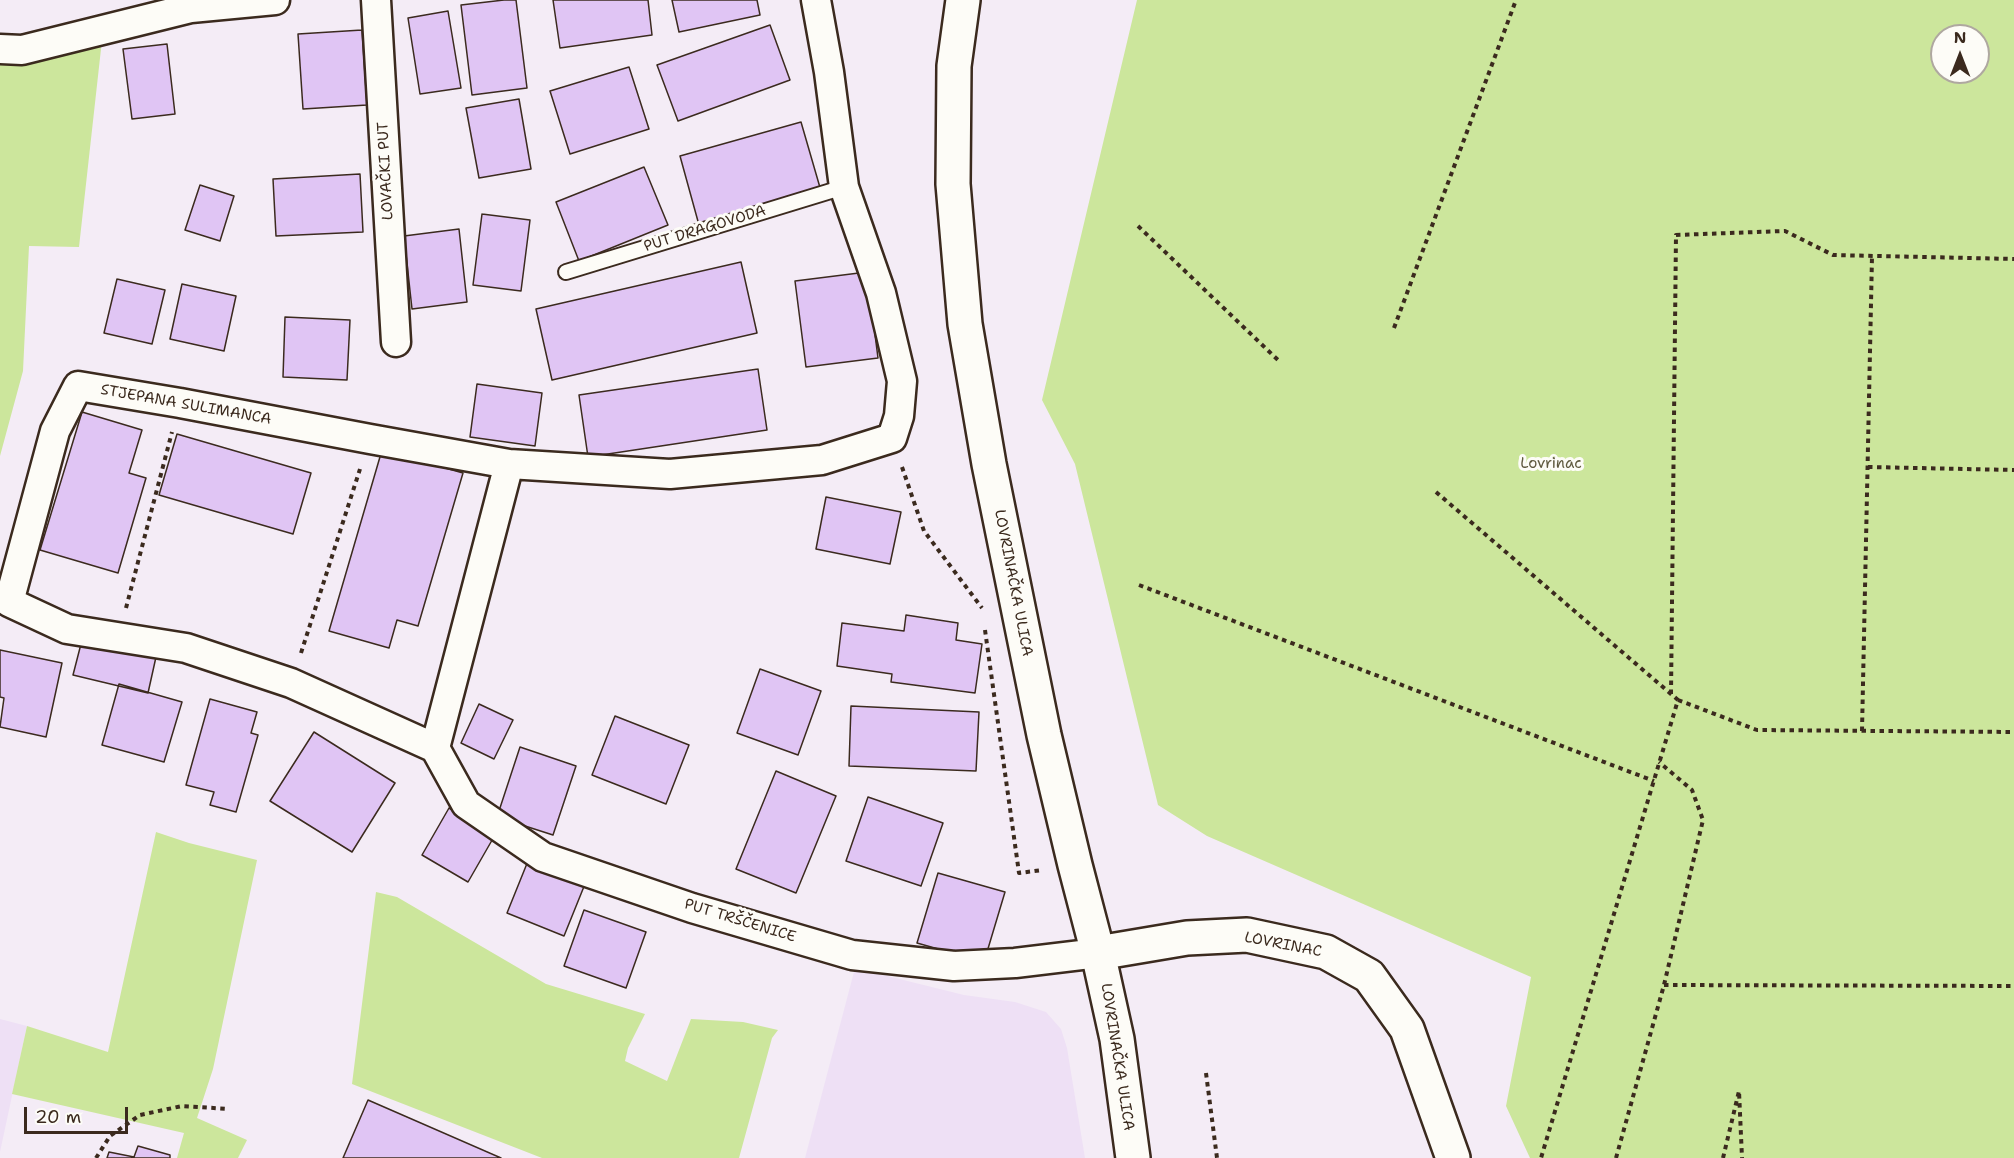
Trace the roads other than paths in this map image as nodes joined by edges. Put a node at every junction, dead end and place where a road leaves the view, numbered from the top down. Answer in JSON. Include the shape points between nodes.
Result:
{"nodes":[{"id":1,"x":275,"y":0,"type":"edge"},
{"id":2,"x":376,"y":0,"type":"edge"},
{"id":3,"x":816,"y":0,"type":"edge"},
{"id":4,"x":963,"y":0,"type":"edge"},
{"id":5,"x":0,"y":49,"type":"edge"},
{"id":6,"x":844,"y":187,"type":"junction"},
{"id":7,"x":566,"y":272,"type":"dead end"},
{"id":8,"x":396,"y":342,"type":"dead end"},
{"id":9,"x":509,"y":464,"type":"junction"},
{"id":10,"x":435,"y":748,"type":"junction"},
{"id":11,"x":1098,"y":953,"type":"junction"},
{"id":12,"x":1133,"y":1158,"type":"edge"},
{"id":13,"x":1453,"y":1158,"type":"edge"}],
"edges":[{"from":1,"to":5,"type":"street","via":[[191,8],[22,50]]},
{"from":2,"to":8,"type":"street","name":"LOVAČKI PUT"},
{"from":3,"to":6,"type":"street"},
{"from":4,"to":11,"type":"street","name":"LOVRINAČKA ULICA","via":[[954,66],[952,184],[965,324],[1042,723]]},
{"from":6,"to":7,"type":"lane","name":"PUT DRAGOVODA"},
{"from":6,"to":9,"type":"street","name":"STJEPANA SULIMANCA","via":[[881,293],[902,381],[899,416],[892,438],[822,460],[670,474]]},
{"from":9,"to":10,"type":"street"},
{"from":9,"to":10,"type":"street","name":"STJEPANA SULIMANCA","via":[[78,386],[55,431],[12,590],[9,602],[67,629],[186,648],[291,683]]},
{"from":10,"to":11,"type":"street","name":"PUT TRŠČENICE","via":[[466,804],[543,856],[693,908],[852,955],[954,966]]},
{"from":11,"to":12,"type":"street","name":"LOVRINAČKA ULICA","via":[[1117,1040]]},
{"from":11,"to":13,"type":"street","name":"LOVRINAC","via":[[1187,938],[1247,935],[1326,952],[1369,976],[1407,1029]]}]}
